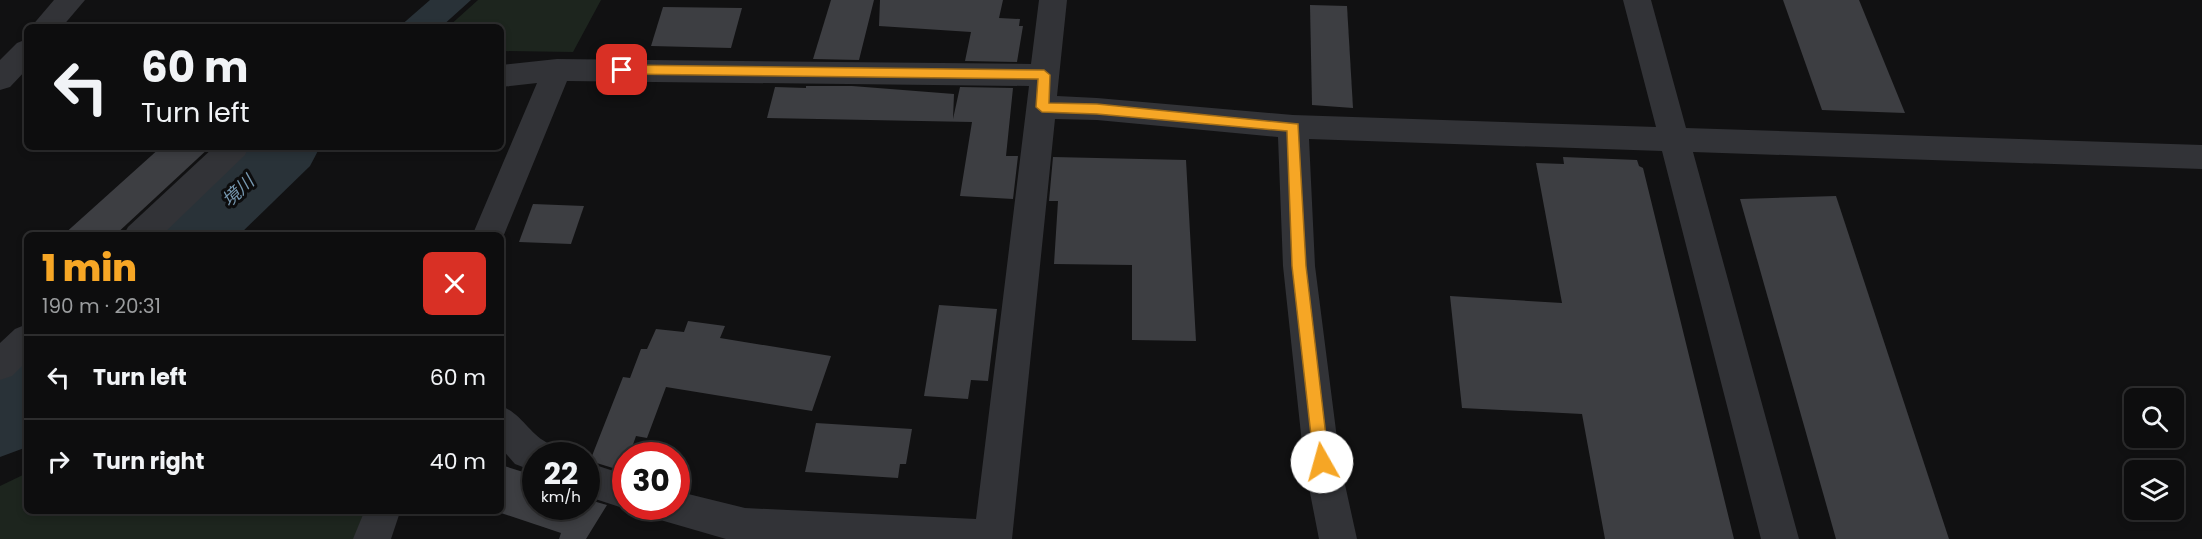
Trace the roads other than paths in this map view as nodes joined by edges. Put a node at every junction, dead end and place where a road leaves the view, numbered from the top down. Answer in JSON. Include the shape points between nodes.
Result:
{"nodes":[{"id":1,"x":71,"y":0,"type":"edge"},
{"id":2,"x":1053,"y":0,"type":"edge"},
{"id":3,"x":1637,"y":0,"type":"edge"},
{"id":4,"x":48,"y":24,"type":"edge"},
{"id":5,"x":24,"y":53,"type":"edge"},
{"id":6,"x":557,"y":69,"type":"junction"},
{"id":7,"x":1044,"y":75,"type":"junction"},
{"id":8,"x":504,"y":76,"type":"edge"},
{"id":9,"x":0,"y":79,"type":"edge"},
{"id":10,"x":0,"y":88,"type":"edge"},
{"id":11,"x":24,"y":89,"type":"edge"},
{"id":12,"x":1042,"y":107,"type":"junction"},
{"id":13,"x":1293,"y":127,"type":"junction"},
{"id":14,"x":1673,"y":140,"type":"junction"},
{"id":15,"x":231,"y":150,"type":"edge"},
{"id":16,"x":2202,"y":157,"type":"edge"},
{"id":17,"x":143,"y":232,"type":"edge"},
{"id":18,"x":490,"y":232,"type":"edge"},
{"id":19,"x":24,"y":342,"type":"edge"},
{"id":20,"x":0,"y":364,"type":"edge"},
{"id":21,"x":504,"y":425,"type":"edge"},
{"id":22,"x":522,"y":445,"type":"edge"},
{"id":23,"x":690,"y":512,"type":"edge"},
{"id":24,"x":381,"y":514,"type":"edge"},
{"id":25,"x":372,"y":539,"type":"edge"},
{"id":26,"x":993,"y":539,"type":"edge"},
{"id":27,"x":1338,"y":539,"type":"edge"},
{"id":28,"x":1780,"y":539,"type":"edge"}],
"edges":[{"from":1,"to":4,"type":"street"},
{"from":2,"to":7,"type":"street"},
{"from":3,"to":14,"type":"street"},
{"from":5,"to":9,"type":"street"},
{"from":6,"to":7,"type":"street"},
{"from":6,"to":8,"type":"street"},
{"from":6,"to":18,"type":"street"},
{"from":7,"to":12,"type":"street"},
{"from":10,"to":11,"type":"street"},
{"from":12,"to":13,"type":"street"},
{"from":12,"to":26,"type":"street"},
{"from":13,"to":14,"type":"street"},
{"from":13,"to":27,"type":"street","via":[[1299,266],[1322,462]]},
{"from":14,"to":16,"type":"street"},
{"from":14,"to":28,"type":"street"},
{"from":15,"to":17,"type":"street"},
{"from":19,"to":20,"type":"street"},
{"from":21,"to":22,"type":"street"},
{"from":23,"to":26,"type":"street","via":[[745,526]]},
{"from":24,"to":25,"type":"street"}]}
